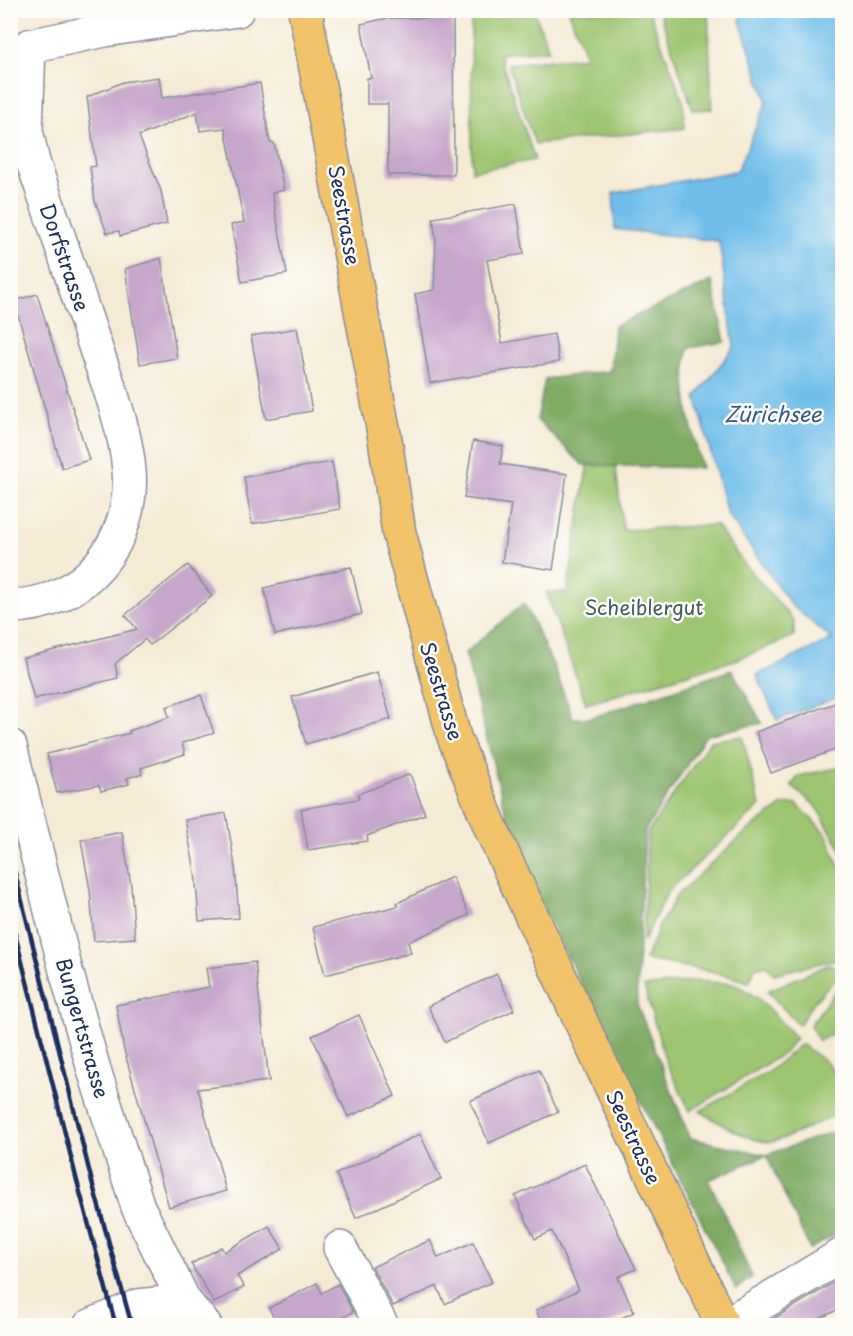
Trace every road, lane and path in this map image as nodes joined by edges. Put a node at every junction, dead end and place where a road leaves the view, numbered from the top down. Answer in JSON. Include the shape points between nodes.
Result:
{"nodes":[{"id":1,"x":237,"y":10,"type":"edge"},
{"id":2,"x":305,"y":10,"type":"edge"},
{"id":3,"x":20,"y":38,"type":"edge"},
{"id":4,"x":10,"y":606,"type":"edge"},
{"id":5,"x":10,"y":746,"type":"edge"},
{"id":6,"x":340,"y":1248,"type":"dead end"},
{"id":7,"x":843,"y":1255,"type":"edge"},
{"id":8,"x":184,"y":1301,"type":"junction"},
{"id":9,"x":90,"y":1326,"type":"edge"},
{"id":10,"x":205,"y":1326,"type":"edge"},
{"id":11,"x":382,"y":1326,"type":"edge"},
{"id":12,"x":723,"y":1326,"type":"edge"}],
"edges":[{"from":1,"to":3,"type":"street","name":"Dorfstrasse"},
{"from":2,"to":12,"type":"main road","name":"Seestrasse","via":[[399,533],[454,736],[493,833]]},
{"from":3,"to":4,"type":"street","name":"Dorfstrasse","via":[[26,131],[33,162],[122,424],[129,472],[128,511],[112,549],[91,576],[40,603]]},
{"from":5,"to":8,"type":"street","name":"Bungertstrasse","via":[[94,1070],[138,1207]]},
{"from":6,"to":11,"type":"street"},
{"from":7,"to":12,"type":"street"},
{"from":8,"to":9,"type":"street","via":[[138,1306]]},
{"from":8,"to":10,"type":"street","name":"Bungertstrasse"}]}
